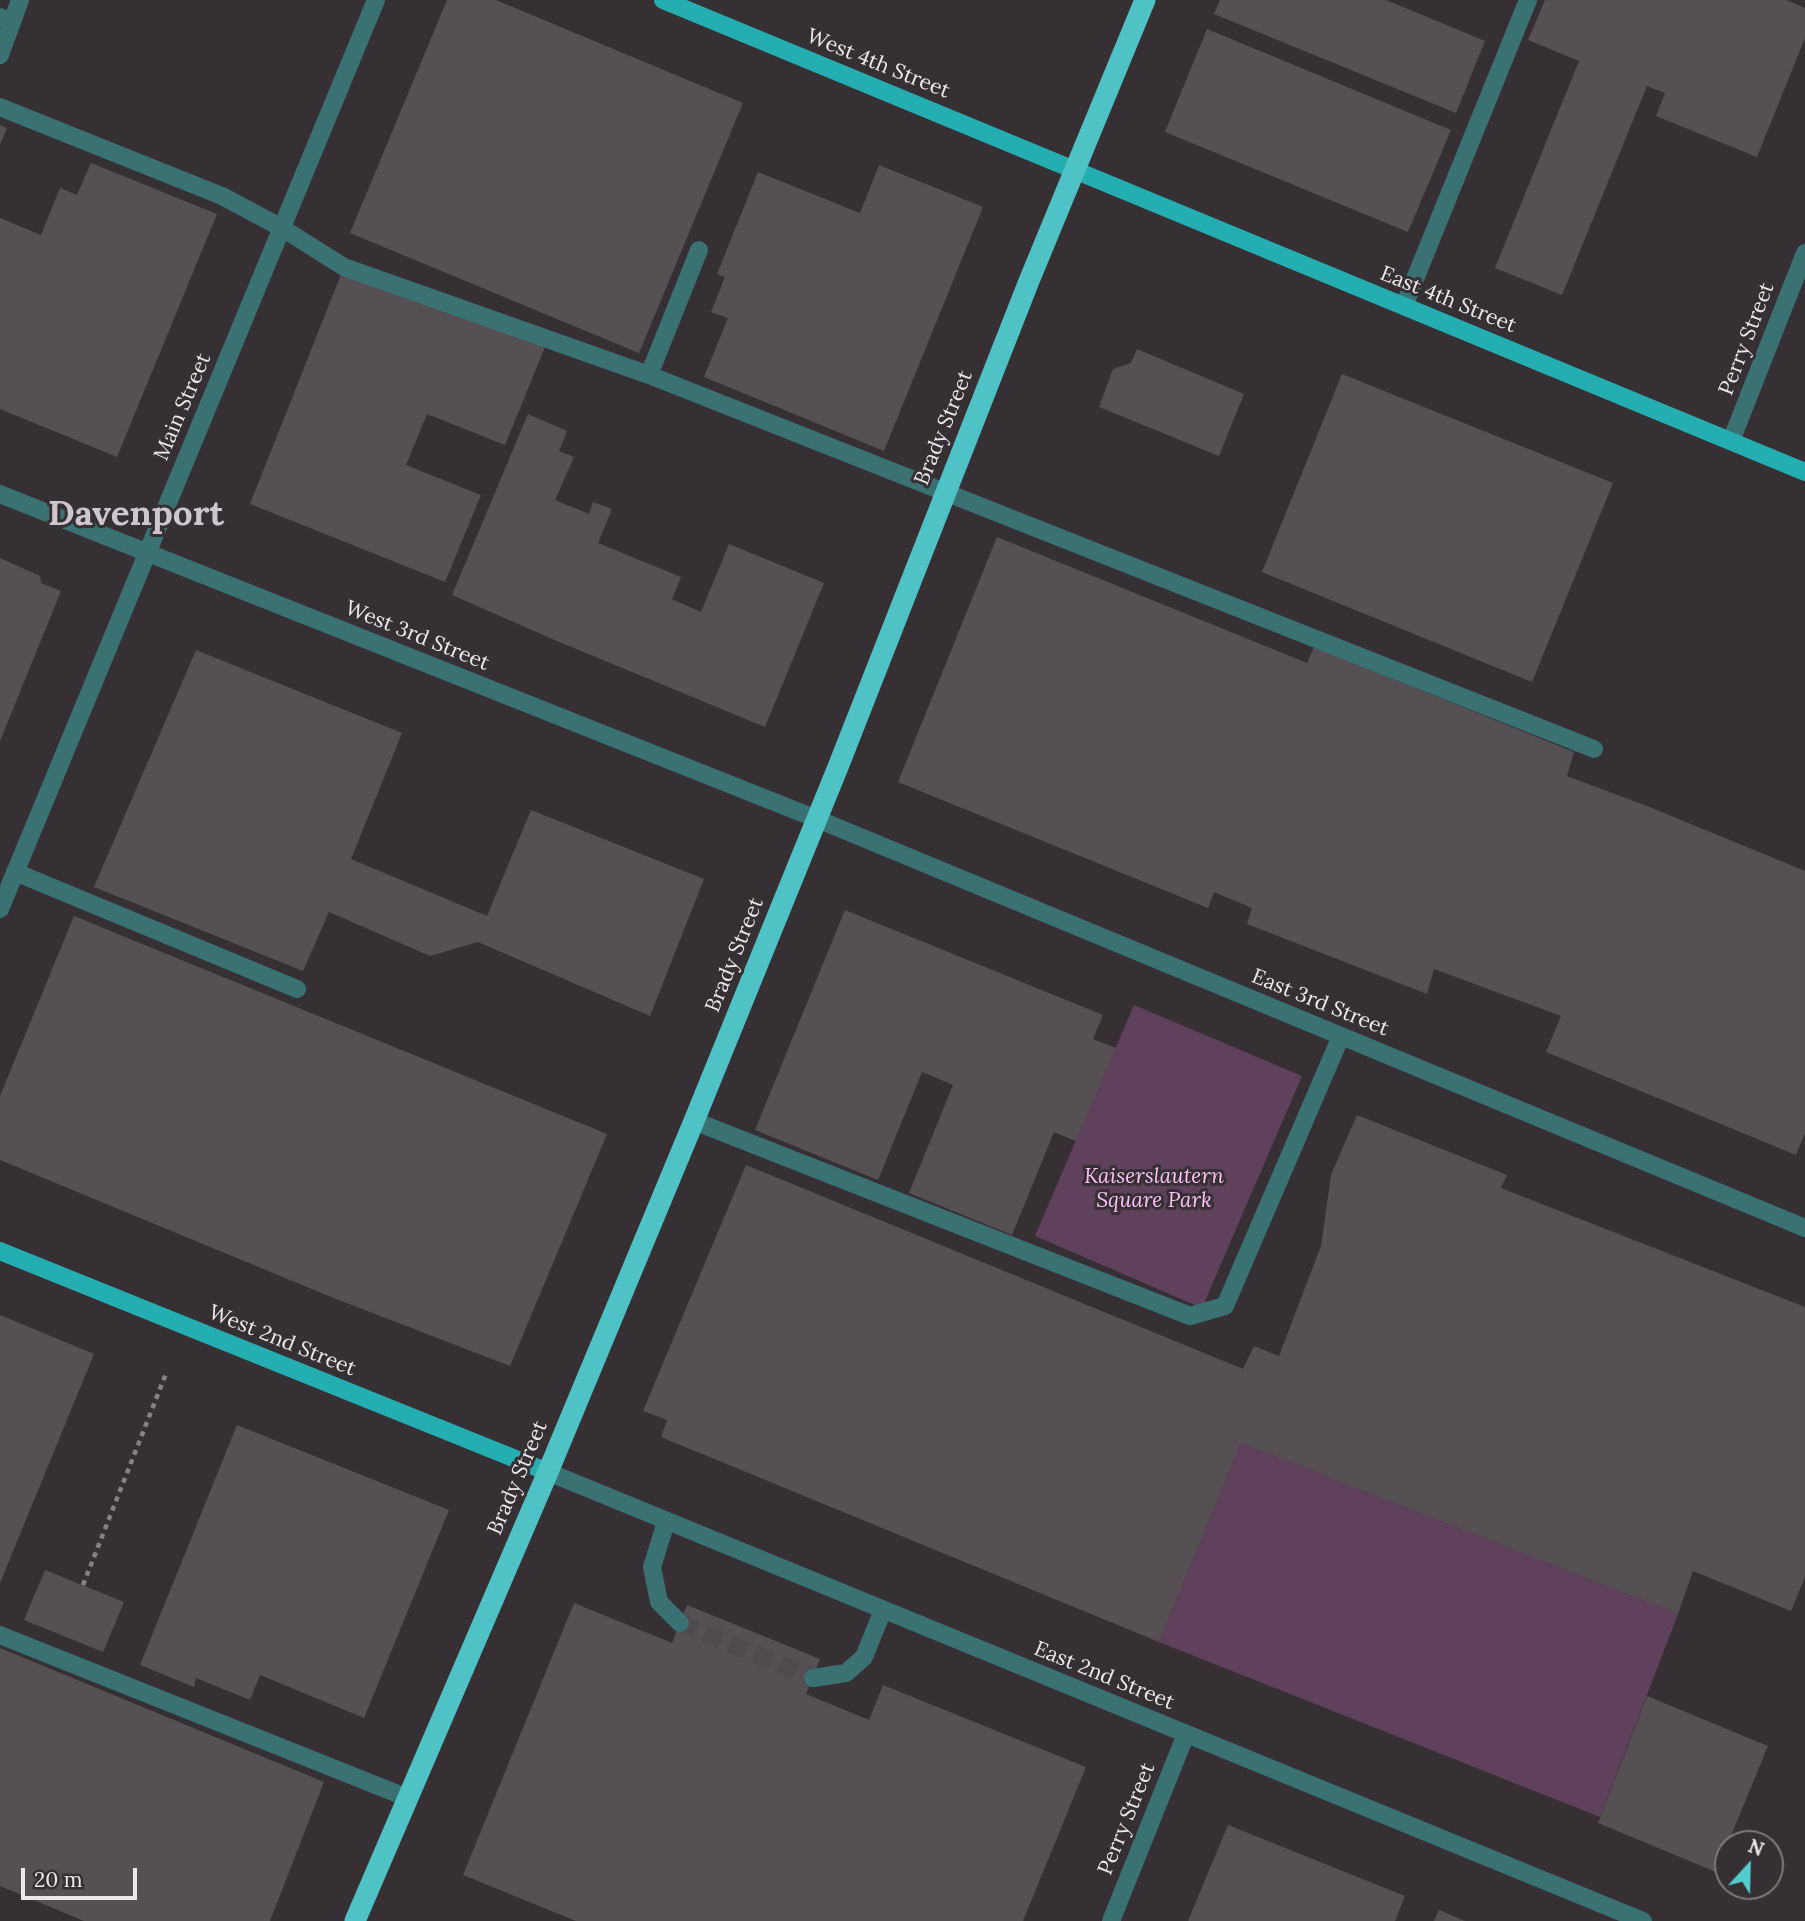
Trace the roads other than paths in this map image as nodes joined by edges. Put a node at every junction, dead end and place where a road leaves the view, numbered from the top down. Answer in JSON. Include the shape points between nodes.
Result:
{"nodes":[{"id":1,"x":20,"y":0,"type":"edge"},
{"id":2,"x":376,"y":0,"type":"edge"},
{"id":3,"x":663,"y":0,"type":"edge"},
{"id":4,"x":1145,"y":0,"type":"edge"},
{"id":5,"x":1528,"y":0,"type":"edge"},
{"id":6,"x":6,"y":20,"type":"edge"},
{"id":7,"x":0,"y":55,"type":"edge"},
{"id":8,"x":0,"y":107,"type":"edge"},
{"id":9,"x":1074,"y":170,"type":"junction"},
{"id":10,"x":282,"y":228,"type":"junction"},
{"id":11,"x":699,"y":250,"type":"dead end"},
{"id":12,"x":1805,"y":253,"type":"edge"},
{"id":13,"x":1404,"y":306,"type":"junction"},
{"id":14,"x":649,"y":375,"type":"junction"},
{"id":15,"x":1731,"y":442,"type":"junction"},
{"id":16,"x":1805,"y":472,"type":"edge"},
{"id":17,"x":945,"y":493,"type":"junction"},
{"id":18,"x":0,"y":494,"type":"edge"},
{"id":19,"x":147,"y":553,"type":"junction"},
{"id":20,"x":1594,"y":749,"type":"dead end"},
{"id":21,"x":817,"y":820,"type":"junction"},
{"id":22,"x":9,"y":879,"type":"edge"},
{"id":23,"x":0,"y":909,"type":"edge"},
{"id":24,"x":298,"y":989,"type":"dead end"},
{"id":25,"x":1341,"y":1036,"type":"junction"},
{"id":26,"x":694,"y":1121,"type":"junction"},
{"id":27,"x":1805,"y":1228,"type":"edge"},
{"id":28,"x":0,"y":1251,"type":"edge"},
{"id":29,"x":548,"y":1472,"type":"junction"},
{"id":30,"x":666,"y":1522,"type":"junction"},
{"id":31,"x":883,"y":1610,"type":"junction"},
{"id":32,"x":680,"y":1623,"type":"tunnel mouth"},
{"id":33,"x":0,"y":1635,"type":"edge"},
{"id":34,"x":813,"y":1678,"type":"tunnel mouth"},
{"id":35,"x":1186,"y":1734,"type":"junction"},
{"id":36,"x":408,"y":1798,"type":"junction"},
{"id":37,"x":355,"y":1921,"type":"edge"},
{"id":38,"x":1111,"y":1921,"type":"edge"},
{"id":39,"x":1643,"y":1921,"type":"edge"}],
"edges":[{"from":1,"to":6,"type":"street"},
{"from":2,"to":10,"type":"street","name":"Main Street"},
{"from":3,"to":9,"type":"main road","name":"West 4th Street"},
{"from":4,"to":9,"type":"highway","name":"Brady Street"},
{"from":5,"to":13,"type":"street"},
{"from":6,"to":7,"type":"street"},
{"from":8,"to":10,"type":"street","via":[[222,197]]},
{"from":9,"to":13,"type":"main road","name":"East 4th Street"},
{"from":9,"to":17,"type":"highway","name":"Brady Street"},
{"from":10,"to":14,"type":"street","via":[[344,267]]},
{"from":10,"to":19,"type":"street","name":"Main Street"},
{"from":11,"to":14,"type":"street"},
{"from":12,"to":15,"type":"street","name":"Perry Street"},
{"from":13,"to":15,"type":"main road","name":"East 4th Street"},
{"from":14,"to":17,"type":"street"},
{"from":15,"to":16,"type":"main road","name":"East 4th Street"},
{"from":17,"to":20,"type":"street"},
{"from":17,"to":21,"type":"highway","name":"Brady Street"},
{"from":18,"to":19,"type":"street","name":"West 3rd Street"},
{"from":19,"to":21,"type":"street","name":"West 3rd Street"},
{"from":19,"to":22,"type":"street","name":"Main Street"},
{"from":21,"to":25,"type":"street","name":"East 3rd Street"},
{"from":21,"to":26,"type":"highway","name":"Brady Street"},
{"from":22,"to":23,"type":"street","name":"Main Street"},
{"from":22,"to":24,"type":"street"},
{"from":25,"to":26,"type":"street","via":[[1225,1306],[1190,1317]]},
{"from":25,"to":27,"type":"street","name":"East 3rd Street"},
{"from":26,"to":29,"type":"highway","name":"Brady Street"},
{"from":28,"to":29,"type":"main road","name":"West 2nd Street"},
{"from":29,"to":30,"type":"street","name":"East 2nd Street"},
{"from":29,"to":36,"type":"highway","name":"Brady Street"},
{"from":30,"to":31,"type":"street","name":"East 2nd Street"},
{"from":30,"to":32,"type":"street","via":[[652,1567],[659,1602]]},
{"from":31,"to":34,"type":"street","via":[[864,1657],[846,1673]]},
{"from":31,"to":35,"type":"street","name":"East 2nd Street"},
{"from":33,"to":36,"type":"street"},
{"from":35,"to":38,"type":"street","name":"Perry Street"},
{"from":35,"to":39,"type":"street","name":"East 2nd Street"},
{"from":36,"to":37,"type":"highway","name":"Brady Street"}]}
